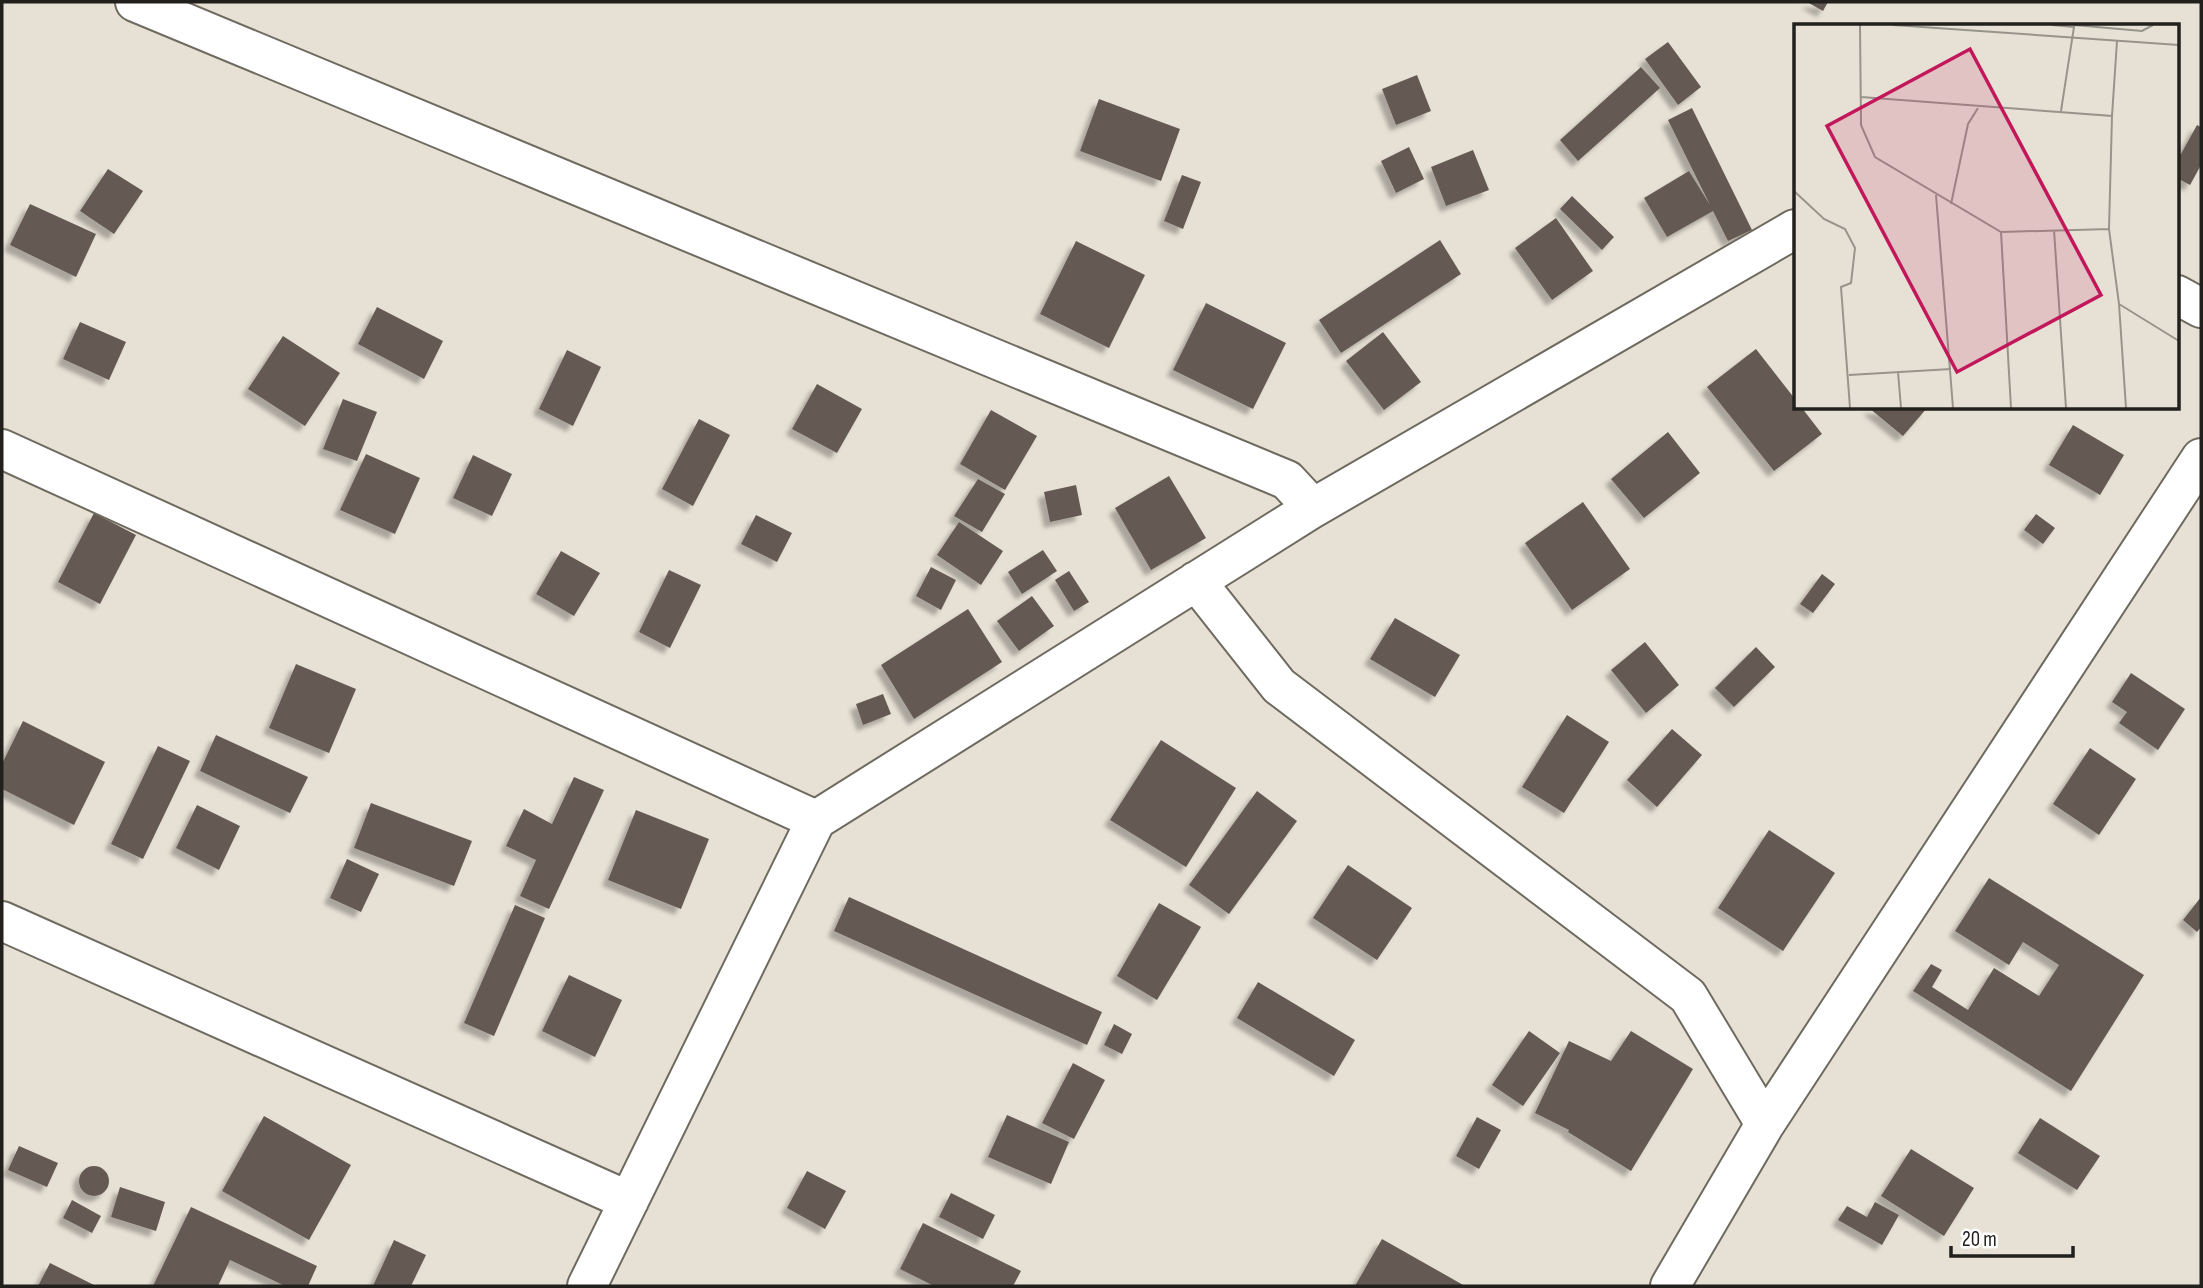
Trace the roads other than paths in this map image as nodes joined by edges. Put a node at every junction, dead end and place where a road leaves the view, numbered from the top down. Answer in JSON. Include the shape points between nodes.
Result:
{"nodes":[{"id":1,"x":135,"y":2,"type":"edge"},
{"id":2,"x":1794,"y":230,"type":"edge"},
{"id":3,"x":2178,"y":296,"type":"edge"},
{"id":4,"x":2201,"y":308,"type":"edge"},
{"id":5,"x":2,"y":449,"type":"edge"},
{"id":6,"x":2201,"y":458,"type":"edge"},
{"id":7,"x":1313,"y":508,"type":"junction"},
{"id":8,"x":1196,"y":581,"type":"junction"},
{"id":9,"x":816,"y":820,"type":"junction"},
{"id":10,"x":2,"y":921,"type":"edge"},
{"id":11,"x":1765,"y":1124,"type":"junction"},
{"id":12,"x":629,"y":1201,"type":"junction"},
{"id":13,"x":587,"y":1286,"type":"edge"},
{"id":14,"x":1670,"y":1286,"type":"edge"}],
"edges":[{"from":1,"to":7,"type":"street","via":[[1287,480]]},
{"from":2,"to":7,"type":"street"},
{"from":3,"to":4,"type":"street"},
{"from":5,"to":9,"type":"street"},
{"from":6,"to":11,"type":"street"},
{"from":7,"to":8,"type":"street"},
{"from":8,"to":9,"type":"street"},
{"from":8,"to":11,"type":"street","via":[[1279,686],[1688,996]]},
{"from":9,"to":12,"type":"street"},
{"from":10,"to":12,"type":"street"},
{"from":11,"to":14,"type":"street"},
{"from":12,"to":13,"type":"street"}]}
